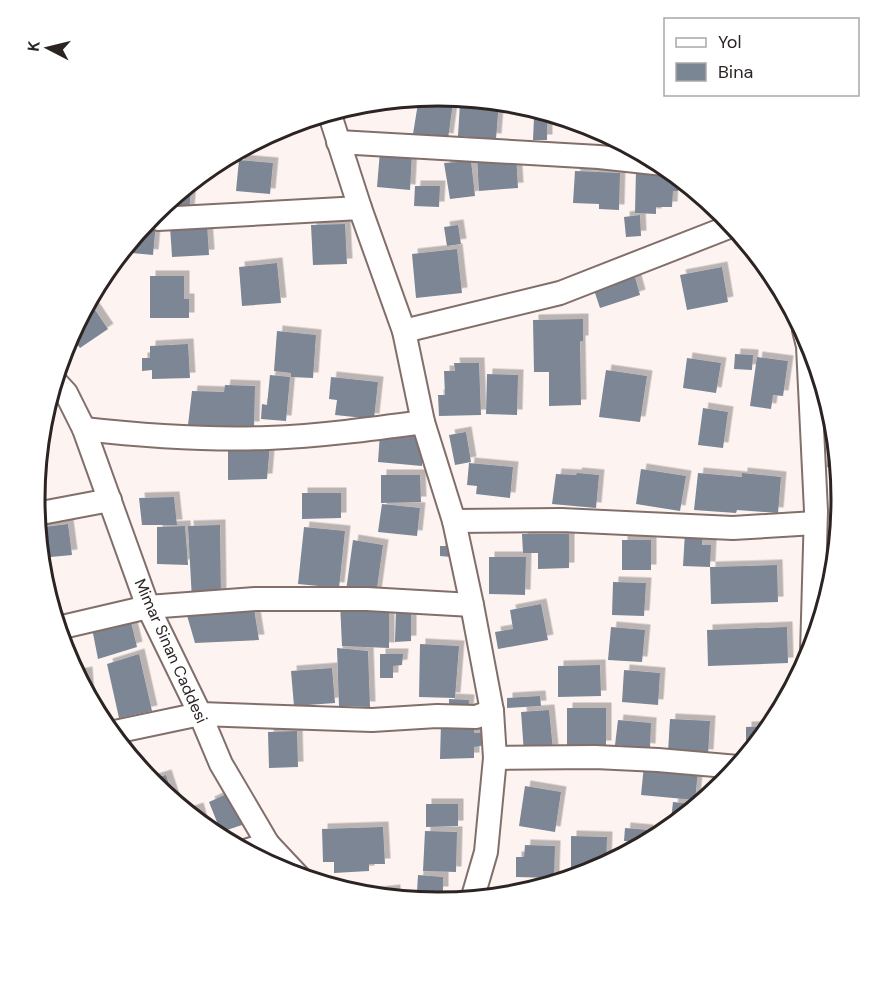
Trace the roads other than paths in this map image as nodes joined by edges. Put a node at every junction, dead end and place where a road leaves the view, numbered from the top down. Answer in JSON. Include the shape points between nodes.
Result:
{"nodes":[{"id":1,"x":332,"y":121,"type":"edge"},
{"id":2,"x":338,"y":142,"type":"junction"},
{"id":3,"x":640,"y":161,"type":"edge"},
{"id":4,"x":360,"y":208,"type":"junction"},
{"id":5,"x":162,"y":219,"type":"edge"},
{"id":6,"x":724,"y":229,"type":"edge"},
{"id":7,"x":404,"y":331,"type":"junction"},
{"id":8,"x":809,"y":367,"type":"edge"},
{"id":9,"x":59,"y":393,"type":"edge"},
{"id":10,"x":423,"y":422,"type":"junction"},
{"id":11,"x":84,"y":429,"type":"junction"},
{"id":12,"x":110,"y":500,"type":"junction"},
{"id":13,"x":46,"y":512,"type":"edge"},
{"id":14,"x":454,"y":521,"type":"junction"},
{"id":15,"x":815,"y":523,"type":"junction"},
{"id":16,"x":472,"y":605,"type":"junction"},
{"id":17,"x":148,"y":607,"type":"junction"},
{"id":18,"x":813,"y":620,"type":"edge"},
{"id":19,"x":66,"y":626,"type":"edge"},
{"id":20,"x":492,"y":711,"type":"junction"},
{"id":21,"x":201,"y":714,"type":"junction"},
{"id":22,"x":120,"y":730,"type":"edge"},
{"id":23,"x":495,"y":758,"type":"junction"},
{"id":24,"x":727,"y":766,"type":"edge"},
{"id":25,"x":268,"y":844,"type":"junction"},
{"id":26,"x":256,"y":848,"type":"edge"},
{"id":27,"x":284,"y":861,"type":"edge"},
{"id":28,"x":475,"y":891,"type":"edge"}],
"edges":[{"from":1,"to":2,"type":"street"},
{"from":2,"to":3,"type":"street"},
{"from":2,"to":4,"type":"street"},
{"from":4,"to":5,"type":"street"},
{"from":4,"to":7,"type":"street"},
{"from":6,"to":7,"type":"street","via":[[560,293]]},
{"from":7,"to":10,"type":"street"},
{"from":8,"to":15,"type":"street"},
{"from":9,"to":11,"type":"street","name":"Mimar Sinan Caddesi"},
{"from":10,"to":11,"type":"street","via":[[269,438],[196,438]]},
{"from":10,"to":14,"type":"street"},
{"from":11,"to":12,"type":"street","name":"Mimar Sinan Caddesi"},
{"from":12,"to":13,"type":"street"},
{"from":12,"to":17,"type":"street","name":"Mimar Sinan Caddesi"},
{"from":14,"to":15,"type":"street","via":[[561,520],[733,528]]},
{"from":14,"to":16,"type":"street"},
{"from":15,"to":18,"type":"street"},
{"from":16,"to":17,"type":"street","via":[[367,599],[255,599]]},
{"from":16,"to":20,"type":"street"},
{"from":17,"to":19,"type":"street"},
{"from":17,"to":21,"type":"street","name":"Mimar Sinan Caddesi"},
{"from":20,"to":21,"type":"street","via":[[476,717],[372,720]]},
{"from":20,"to":23,"type":"street"},
{"from":21,"to":22,"type":"street"},
{"from":21,"to":25,"type":"street","name":"Mimar Sinan Caddesi","via":[[221,764]]},
{"from":23,"to":24,"type":"street","via":[[616,758]]},
{"from":23,"to":28,"type":"street","via":[[486,852]]},
{"from":25,"to":26,"type":"street"},
{"from":25,"to":27,"type":"street","name":"Mimar Sinan Caddesi"}]}
